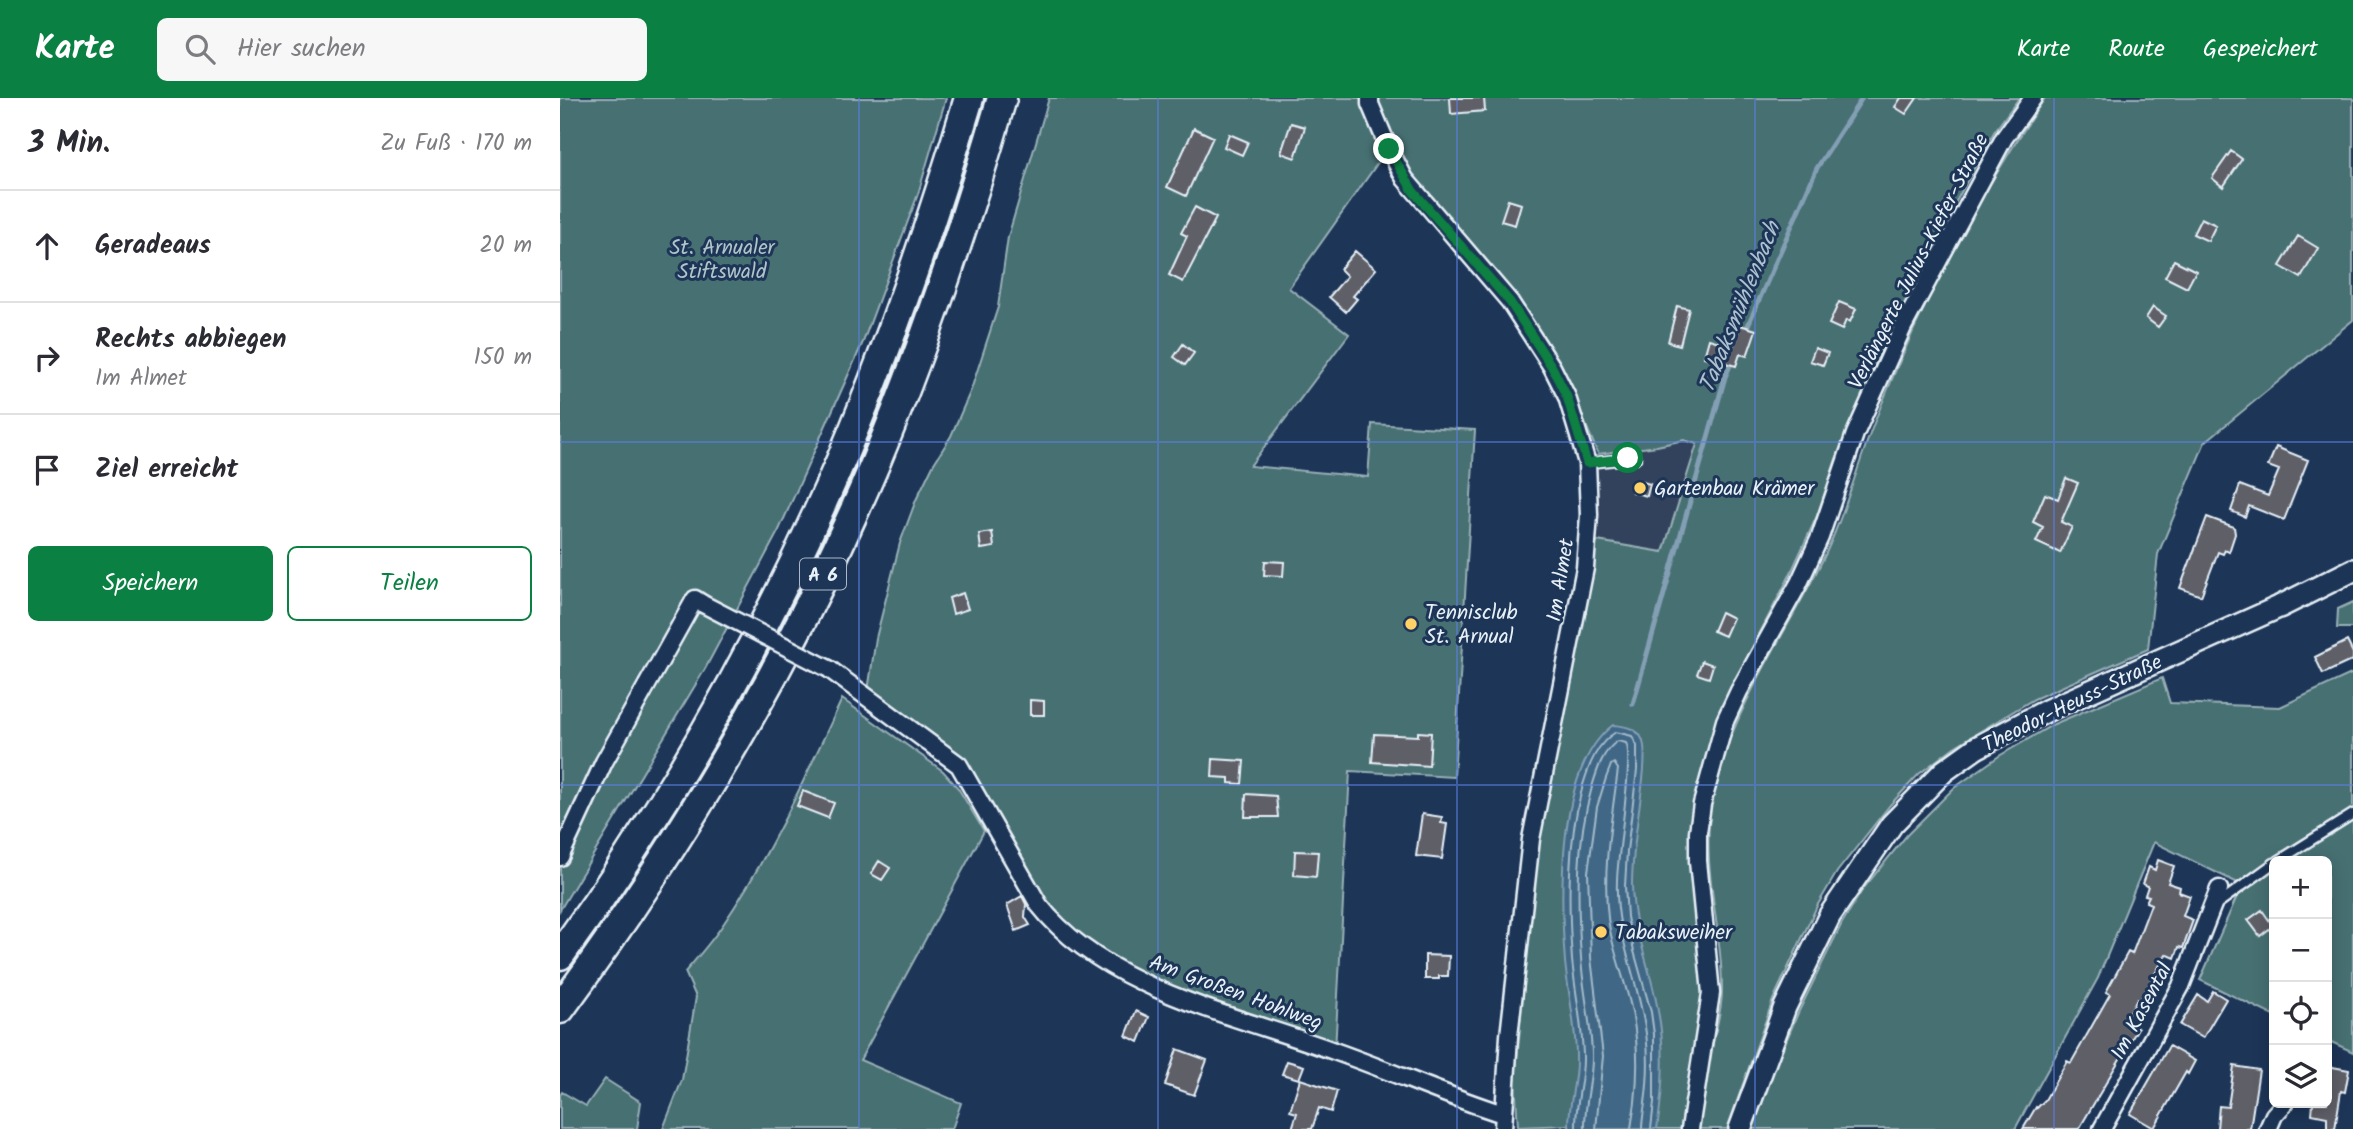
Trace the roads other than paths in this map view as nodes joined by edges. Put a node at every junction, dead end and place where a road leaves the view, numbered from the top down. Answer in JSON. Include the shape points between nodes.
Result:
{"nodes":[{"id":1,"x":969,"y":98,"type":"edge"},
{"id":2,"x":1002,"y":98,"type":"edge"},
{"id":3,"x":1370,"y":98,"type":"edge"},
{"id":4,"x":2033,"y":98,"type":"edge"},
{"id":5,"x":1636,"y":458,"type":"dead end"},
{"id":6,"x":1587,"y":463,"type":"junction"},
{"id":7,"x":2353,"y":570,"type":"edge"},
{"id":8,"x":2353,"y":814,"type":"edge"},
{"id":9,"x":2286,"y":856,"type":"edge"},
{"id":10,"x":560,"y":857,"type":"edge"},
{"id":11,"x":2269,"y":867,"type":"edge"},
{"id":12,"x":2220,"y":889,"type":"dead end"},
{"id":13,"x":2211,"y":909,"type":"junction"},
{"id":14,"x":560,"y":955,"type":"edge"},
{"id":15,"x":560,"y":1009,"type":"edge"},
{"id":16,"x":2280,"y":1108,"type":"edge"},
{"id":17,"x":1503,"y":1121,"type":"edge"},
{"id":18,"x":1690,"y":1129,"type":"edge"},
{"id":19,"x":1740,"y":1129,"type":"edge"},
{"id":20,"x":2102,"y":1129,"type":"edge"},
{"id":21,"x":2268,"y":1129,"type":"edge"}],
"edges":[{"from":1,"to":14,"type":"highway","number":"A 6","via":[[906,295],[814,520],[691,755]]},
{"from":2,"to":15,"type":"highway","number":"A 6","via":[[924,337],[843,534],[719,769]]},
{"from":3,"to":6,"type":"street","name":"Im Almet","via":[[1405,179],[1510,302],[1552,367],[1567,397]]},
{"from":4,"to":18,"type":"street","name":"Verlängerte Julius-Kiefer-Straße","via":[[2004,138],[1903,327],[1856,434],[1820,537],[1725,720],[1698,832],[1711,993]]},
{"from":5,"to":6,"type":"lane"},
{"from":6,"to":17,"type":"street","name":"Im Almet","via":[[1587,555],[1531,839]]},
{"from":7,"to":19,"type":"street","name":"Theodor-Heuss-Straße","via":[[2048,710],[1976,748],[1944,771],[1892,824],[1830,915],[1785,1007]]},
{"from":8,"to":9,"type":"lane"},
{"from":10,"to":17,"type":"street","name":"Am Großen Hohlweg","bridge":true,"via":[[604,762],[695,599],[829,669],[959,765],[1039,905],[1054,924],[1111,966],[1167,993],[1335,1051]]},
{"from":11,"to":13,"type":"lane"},
{"from":12,"to":13,"type":"street","name":"Im Kasental"},
{"from":13,"to":20,"type":"street","name":"Im Kasental","via":[[2181,986]]},
{"from":16,"to":21,"type":"street"}]}
